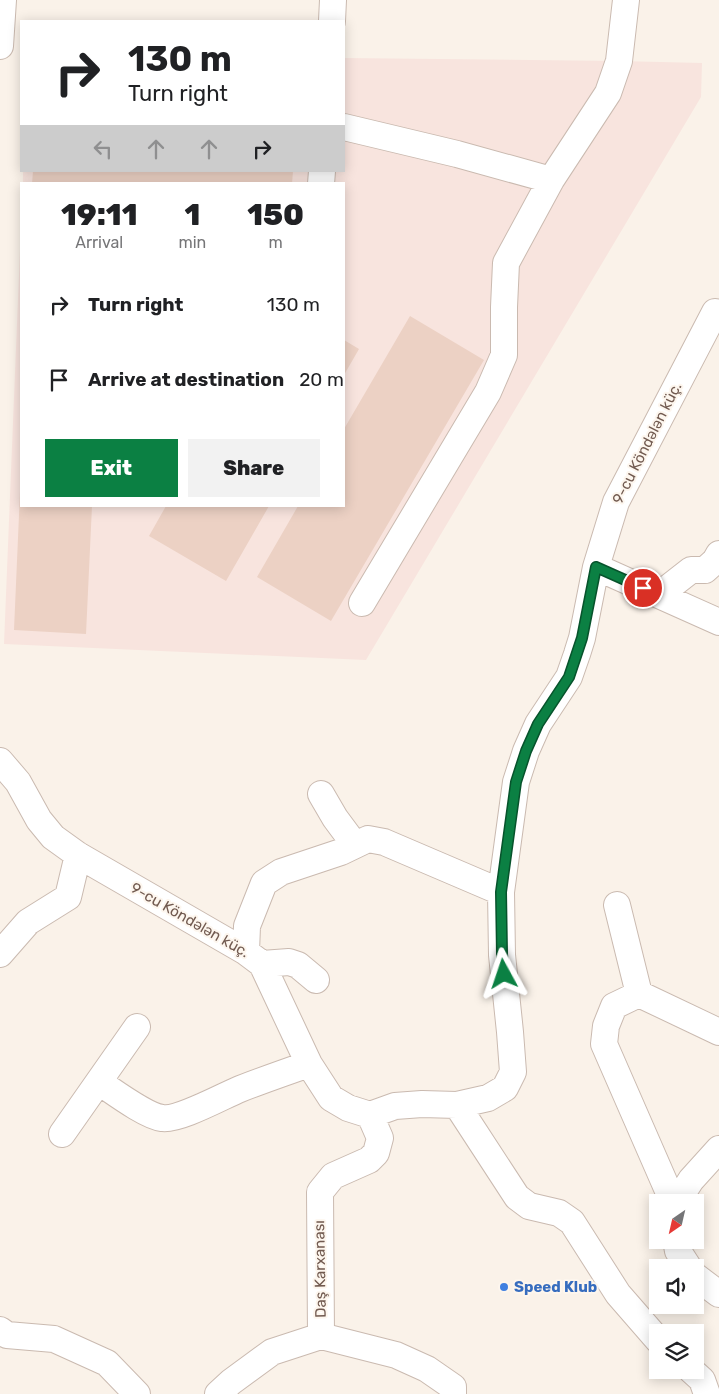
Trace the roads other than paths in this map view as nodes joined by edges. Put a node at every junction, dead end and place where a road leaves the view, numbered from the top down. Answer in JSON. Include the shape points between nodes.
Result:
{"nodes":[{"id":1,"x":3,"y":0,"type":"edge"},
{"id":2,"x":333,"y":0,"type":"edge"},
{"id":3,"x":626,"y":0,"type":"edge"},
{"id":4,"x":332,"y":20,"type":"edge"},
{"id":5,"x":0,"y":46,"type":"edge"},
{"id":6,"x":345,"y":127,"type":"edge"},
{"id":7,"x":551,"y":180,"type":"junction"},
{"id":8,"x":715,"y":312,"type":"dead end"},
{"id":9,"x":719,"y":554,"type":"edge"},
{"id":10,"x":596,"y":567,"type":"junction"},
{"id":11,"x":659,"y":595,"type":"junction"},
{"id":12,"x":362,"y":603,"type":"dead end"},
{"id":13,"x":719,"y":622,"type":"edge"},
{"id":14,"x":0,"y":761,"type":"edge"},
{"id":15,"x":322,"y":794,"type":"dead end"},
{"id":16,"x":355,"y":845,"type":"junction"},
{"id":17,"x":78,"y":855,"type":"junction"},
{"id":18,"x":501,"y":892,"type":"junction"},
{"id":19,"x":617,"y":905,"type":"dead end"},
{"id":20,"x":0,"y":954,"type":"edge"},
{"id":21,"x":254,"y":958,"type":"junction"},
{"id":22,"x":316,"y":980,"type":"dead end"},
{"id":23,"x":639,"y":994,"type":"junction"},
{"id":24,"x":137,"y":1027,"type":"dead end"},
{"id":25,"x":719,"y":1032,"type":"edge"},
{"id":26,"x":309,"y":1064,"type":"junction"},
{"id":27,"x":99,"y":1082,"type":"junction"},
{"id":28,"x":457,"y":1105,"type":"junction"},
{"id":29,"x":370,"y":1114,"type":"junction"},
{"id":30,"x":62,"y":1134,"type":"dead end"},
{"id":31,"x":719,"y":1149,"type":"edge"},
{"id":32,"x":671,"y":1194,"type":"edge"},
{"id":33,"x":681,"y":1194,"type":"edge"},
{"id":34,"x":704,"y":1283,"type":"edge"},
{"id":35,"x":719,"y":1294,"type":"edge"},
{"id":36,"x":0,"y":1330,"type":"edge"},
{"id":37,"x":649,"y":1330,"type":"edge"},
{"id":38,"x":321,"y":1336,"type":"junction"},
{"id":39,"x":701,"y":1379,"type":"edge"},
{"id":40,"x":137,"y":1394,"type":"edge"},
{"id":41,"x":218,"y":1394,"type":"edge"},
{"id":42,"x":453,"y":1394,"type":"edge"},
{"id":43,"x":707,"y":1394,"type":"edge"}],
"edges":[{"from":1,"to":5,"type":"street"},
{"from":2,"to":4,"type":"street"},
{"from":3,"to":7,"type":"street","via":[[619,61],[608,93]]},
{"from":6,"to":7,"type":"street"},
{"from":7,"to":12,"type":"street","via":[[506,263],[504,355],[488,392]]},
{"from":8,"to":10,"type":"street","name":"9-cu Köndələn küç.","via":[[616,502]]},
{"from":9,"to":11,"type":"street","via":[[705,570],[691,570]]},
{"from":10,"to":11,"type":"street"},
{"from":10,"to":18,"type":"street","name":"9-cu Köndələn küç.","via":[[582,638],[569,677],[538,724],[516,782]]},
{"from":11,"to":13,"type":"street"},
{"from":14,"to":17,"type":"street","name":"9-cu Köndələn küç.","via":[[18,782],[39,820],[53,837]]},
{"from":15,"to":16,"type":"street"},
{"from":16,"to":18,"type":"street","via":[[368,839],[384,842]]},
{"from":16,"to":21,"type":"street","via":[[281,872],[264,883],[247,926]]},
{"from":17,"to":20,"type":"street","via":[[68,897],[28,922]]},
{"from":17,"to":21,"type":"street","name":"9-cu Köndələn küç."},
{"from":18,"to":28,"type":"street","name":"9-cu Köndələn küç.","via":[[502,954],[513,1072],[505,1088],[488,1098]]},
{"from":19,"to":23,"type":"street"},
{"from":21,"to":22,"type":"street","via":[[298,965]]},
{"from":21,"to":26,"type":"street","name":"9-cu Köndələn küç."},
{"from":23,"to":25,"type":"street"},
{"from":23,"to":32,"type":"street","via":[[614,1006],[606,1026],[604,1044]]},
{"from":24,"to":27,"type":"street"},
{"from":26,"to":27,"type":"street","via":[[167,1119],[127,1101]]},
{"from":26,"to":29,"type":"street","name":"9-cu Köndələn küç.","via":[[331,1098],[348,1108]]},
{"from":27,"to":30,"type":"street"},
{"from":28,"to":29,"type":"street","name":"9-cu Köndələn küç.","via":[[395,1106]]},
{"from":28,"to":37,"type":"street","via":[[517,1197],[528,1206],[559,1213],[572,1222],[618,1294]]},
{"from":29,"to":38,"type":"street","name":"Daş Karxanası","via":[[380,1138],[376,1152],[370,1160],[333,1176],[320,1192]]},
{"from":31,"to":33,"type":"street"},
{"from":34,"to":35,"type":"street"},
{"from":36,"to":40,"type":"street","via":[[7,1335],[54,1339],[107,1363]]},
{"from":38,"to":41,"type":"street","name":"Daş Karxanası","via":[[272,1352]]},
{"from":38,"to":42,"type":"street","via":[[396,1354],[427,1369],[453,1388]]},
{"from":39,"to":43,"type":"street"}]}
